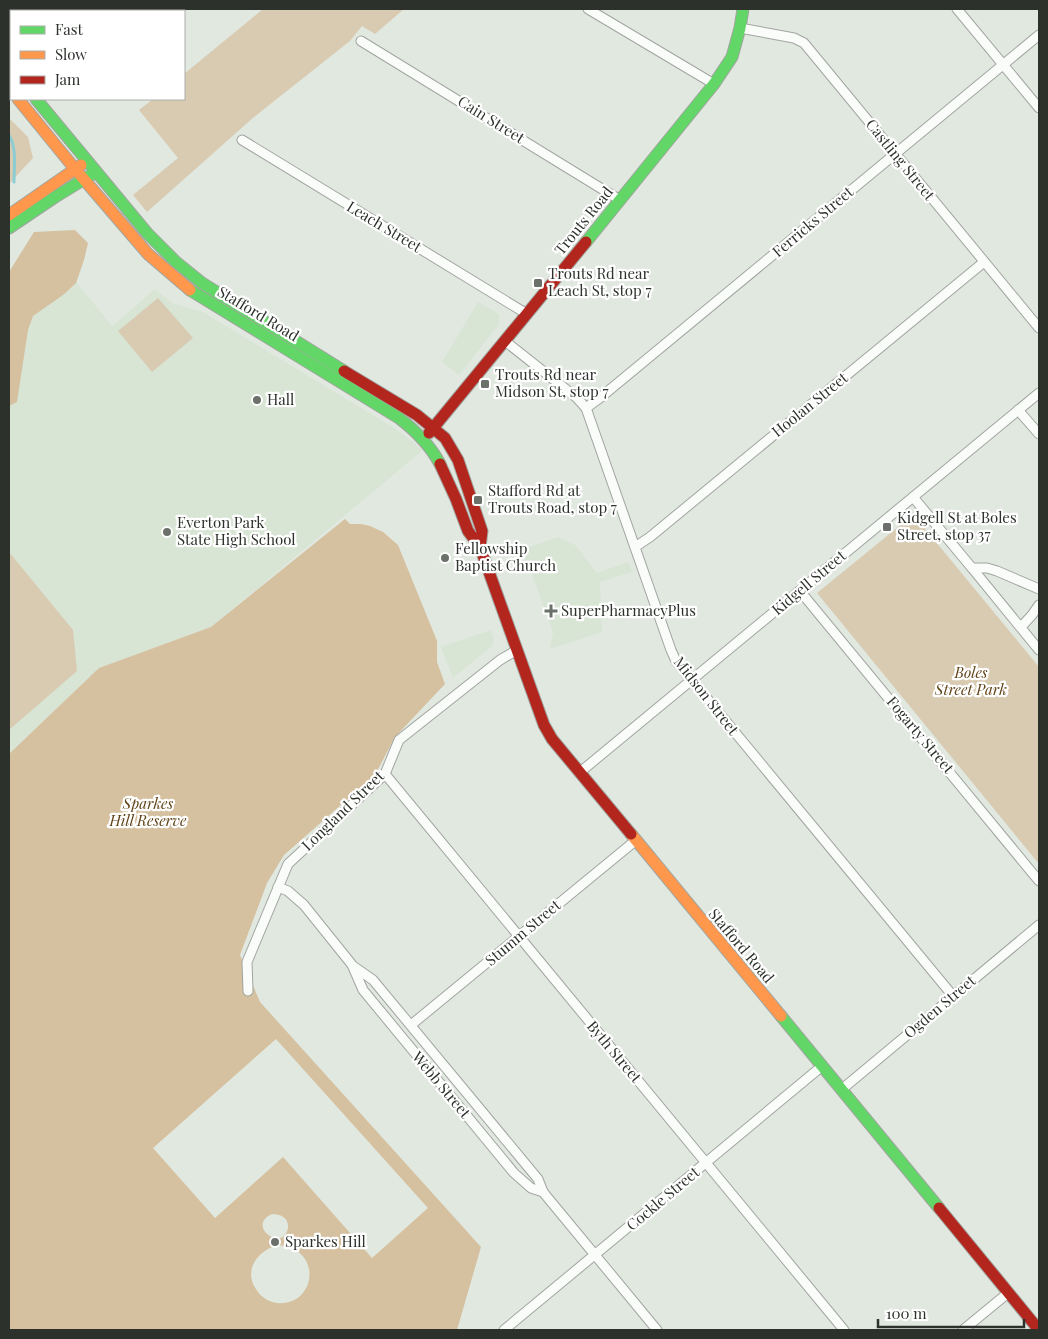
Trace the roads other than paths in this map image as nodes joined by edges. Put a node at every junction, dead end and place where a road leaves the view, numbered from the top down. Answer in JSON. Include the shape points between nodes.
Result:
{"nodes":[{"id":1,"x":588,"y":9,"type":"edge"},
{"id":2,"x":743,"y":9,"type":"edge"},
{"id":3,"x":957,"y":9,"type":"edge"},
{"id":4,"x":740,"y":28,"type":"junction"},
{"id":5,"x":1039,"y":35,"type":"edge"},
{"id":6,"x":361,"y":41,"type":"dead end"},
{"id":7,"x":1003,"y":65,"type":"junction"},
{"id":8,"x":714,"y":84,"type":"junction"},
{"id":9,"x":19,"y":100,"type":"edge"},
{"id":10,"x":39,"y":100,"type":"edge"},
{"id":11,"x":1039,"y":108,"type":"edge"},
{"id":12,"x":242,"y":140,"type":"dead end"},
{"id":13,"x":896,"y":153,"type":"junction"},
{"id":14,"x":88,"y":161,"type":"junction"},
{"id":15,"x":75,"y":169,"type":"junction"},
{"id":16,"x":96,"y":172,"type":"junction"},
{"id":17,"x":84,"y":180,"type":"junction"},
{"id":18,"x":620,"y":200,"type":"junction"},
{"id":19,"x":9,"y":215,"type":"edge"},
{"id":20,"x":9,"y":228,"type":"edge"},
{"id":21,"x":984,"y":262,"type":"junction"},
{"id":22,"x":527,"y":314,"type":"junction"},
{"id":23,"x":1039,"y":328,"type":"edge"},
{"id":24,"x":505,"y":341,"type":"junction"},
{"id":25,"x":1039,"y":393,"type":"edge"},
{"id":26,"x":586,"y":408,"type":"junction"},
{"id":27,"x":1018,"y":410,"type":"junction"},
{"id":28,"x":434,"y":427,"type":"junction"},
{"id":29,"x":1039,"y":434,"type":"edge"},
{"id":30,"x":424,"y":439,"type":"junction"},
{"id":31,"x":913,"y":497,"type":"junction"},
{"id":32,"x":480,"y":547,"type":"junction"},
{"id":33,"x":635,"y":547,"type":"junction"},
{"id":34,"x":972,"y":568,"type":"junction"},
{"id":35,"x":1039,"y":589,"type":"edge"},
{"id":36,"x":800,"y":590,"type":"junction"},
{"id":37,"x":1039,"y":605,"type":"edge"},
{"id":38,"x":1021,"y":627,"type":"junction"},
{"id":39,"x":517,"y":650,"type":"junction"},
{"id":40,"x":1039,"y":650,"type":"edge"},
{"id":41,"x":692,"y":680,"type":"junction"},
{"id":42,"x":579,"y":773,"type":"junction"},
{"id":43,"x":384,"y":774,"type":"junction"},
{"id":44,"x":635,"y":841,"type":"junction"},
{"id":45,"x":1039,"y":880,"type":"edge"},
{"id":46,"x":278,"y":887,"type":"junction"},
{"id":47,"x":1039,"y":925,"type":"edge"},
{"id":48,"x":519,"y":937,"type":"junction"},
{"id":49,"x":353,"y":966,"type":"junction"},
{"id":50,"x":248,"y":991,"type":"dead end"},
{"id":51,"x":953,"y":996,"type":"junction"},
{"id":52,"x":411,"y":1026,"type":"junction"},
{"id":53,"x":822,"y":1067,"type":"junction"},
{"id":54,"x":841,"y":1090,"type":"junction"},
{"id":55,"x":706,"y":1163,"type":"junction"},
{"id":56,"x":542,"y":1192,"type":"junction"},
{"id":57,"x":595,"y":1255,"type":"junction"},
{"id":58,"x":1008,"y":1293,"type":"junction"},
{"id":59,"x":504,"y":1330,"type":"edge"},
{"id":60,"x":657,"y":1330,"type":"edge"},
{"id":61,"x":844,"y":1330,"type":"edge"},
{"id":62,"x":963,"y":1330,"type":"edge"},
{"id":63,"x":1039,"y":1330,"type":"edge"}],
"edges":[{"from":1,"to":8,"type":"street"},
{"from":2,"to":4,"type":"main road","name":"Trouts Road"},
{"from":3,"to":7,"type":"street"},
{"from":4,"to":8,"type":"main road","name":"Trouts Road","via":[[732,57]]},
{"from":4,"to":13,"type":"street","name":"Castling Street","via":[[794,38],[804,43]]},
{"from":5,"to":7,"type":"street","name":"Ferricks Street"},
{"from":6,"to":18,"type":"street","name":"Cain Street"},
{"from":7,"to":11,"type":"street"},
{"from":7,"to":13,"type":"street","name":"Ferricks Street"},
{"from":8,"to":18,"type":"main road","name":"Trouts Road"},
{"from":9,"to":15,"type":"main road","name":"Stafford Road"},
{"from":10,"to":14,"type":"main road","name":"Stafford Road"},
{"from":12,"to":22,"type":"street","name":"Leach Street"},
{"from":13,"to":21,"type":"street","name":"Castling Street"},
{"from":13,"to":26,"type":"street","name":"Ferricks Street"},
{"from":14,"to":15,"type":"main road"},
{"from":14,"to":16,"type":"main road","name":"Stafford Road"},
{"from":15,"to":17,"type":"main road","name":"Stafford Road"},
{"from":15,"to":19,"type":"main road"},
{"from":16,"to":17,"type":"main road"},
{"from":16,"to":28,"type":"main road","name":"Stafford Road","via":[[156,243],[196,278]]},
{"from":17,"to":20,"type":"main road"},
{"from":17,"to":30,"type":"main road","name":"Stafford Road","via":[[148,254],[184,286],[399,418]]},
{"from":18,"to":22,"type":"main road","name":"Trouts Road"},
{"from":21,"to":23,"type":"street","name":"Castling Street"},
{"from":21,"to":33,"type":"street","name":"Hoolan Street"},
{"from":22,"to":24,"type":"main road","name":"Trouts Road"},
{"from":24,"to":26,"type":"street","name":"Midson Street"},
{"from":24,"to":28,"type":"main road","name":"Trouts Road"},
{"from":25,"to":27,"type":"street","name":"Kidgell Street"},
{"from":26,"to":33,"type":"street","name":"Midson Street"},
{"from":27,"to":29,"type":"street"},
{"from":27,"to":31,"type":"street","name":"Kidgell Street"},
{"from":28,"to":30,"type":"main road","name":"Trouts Road"},
{"from":28,"to":32,"type":"main road","name":"Stafford Road","via":[[458,460],[482,531]]},
{"from":30,"to":32,"type":"main road","name":"Stafford Road","via":[[445,472],[469,534]]},
{"from":31,"to":34,"type":"street"},
{"from":31,"to":36,"type":"street","name":"Kidgell Street"},
{"from":32,"to":39,"type":"main road","name":"Stafford Road"},
{"from":33,"to":41,"type":"street","name":"Midson Street","via":[[671,650]]},
{"from":34,"to":35,"type":"street","via":[[997,570]]},
{"from":34,"to":38,"type":"street"},
{"from":36,"to":41,"type":"street","name":"Kidgell Street"},
{"from":36,"to":45,"type":"street","name":"Fogarty Street"},
{"from":37,"to":38,"type":"street"},
{"from":38,"to":40,"type":"street"},
{"from":39,"to":42,"type":"main road","name":"Stafford Road","via":[[544,725]]},
{"from":39,"to":43,"type":"street","name":"Longland Street","via":[[398,740]]},
{"from":41,"to":42,"type":"street","name":"Kidgell Street"},
{"from":41,"to":51,"type":"street","name":"Midson Street"},
{"from":42,"to":44,"type":"main road","name":"Stafford Road"},
{"from":43,"to":46,"type":"street","name":"Longland Street","via":[[288,864]]},
{"from":43,"to":48,"type":"street","name":"Byth Street"},
{"from":44,"to":48,"type":"street","name":"Stumm Street"},
{"from":44,"to":53,"type":"main road","name":"Stafford Road"},
{"from":46,"to":49,"type":"street","name":"Webb Street","via":[[304,905]]},
{"from":46,"to":50,"type":"street","name":"Longland Street","via":[[247,962]]},
{"from":47,"to":51,"type":"street","name":"Ogden Street"},
{"from":48,"to":52,"type":"street","name":"Stumm Street"},
{"from":48,"to":55,"type":"street","name":"Byth Street"},
{"from":49,"to":52,"type":"street","name":"Webb Street","via":[[373,980]]},
{"from":49,"to":56,"type":"street","name":"Webb Street","via":[[363,990],[514,1173],[531,1188]]},
{"from":51,"to":54,"type":"street","name":"Ogden Street"},
{"from":52,"to":56,"type":"street","name":"Webb Street","via":[[538,1180]]},
{"from":53,"to":54,"type":"main road","name":"Stafford Road"},
{"from":53,"to":55,"type":"street","name":"Cockle Street"},
{"from":54,"to":58,"type":"main road","name":"Stafford Road"},
{"from":55,"to":57,"type":"street","name":"Cockle Street"},
{"from":55,"to":61,"type":"street","name":"Byth Street"},
{"from":56,"to":57,"type":"street","name":"Webb Street"},
{"from":57,"to":59,"type":"street","name":"Cockle Street"},
{"from":57,"to":60,"type":"street","name":"Webb Street"},
{"from":58,"to":62,"type":"street"},
{"from":58,"to":63,"type":"main road","name":"Stafford Road"}]}
